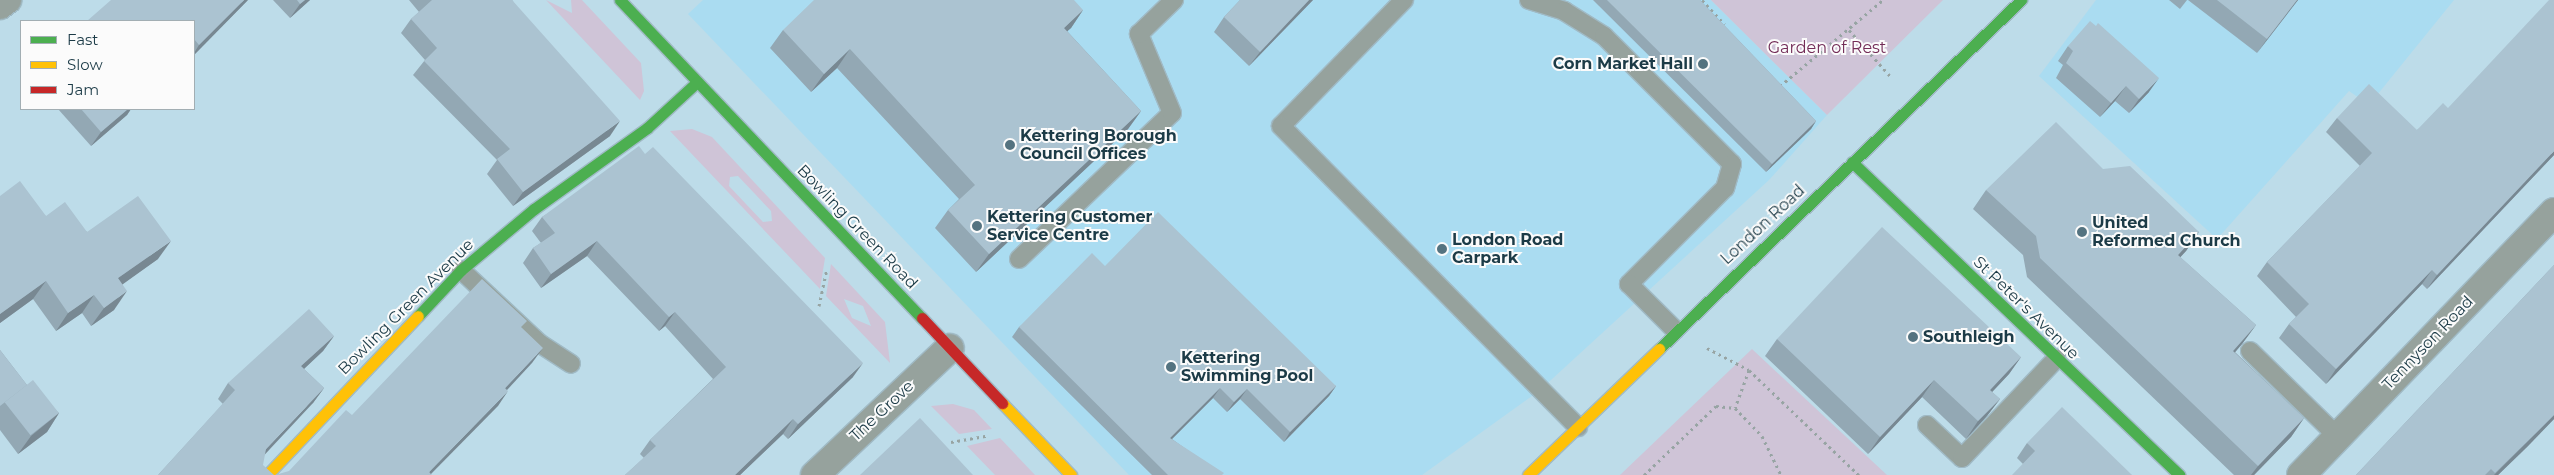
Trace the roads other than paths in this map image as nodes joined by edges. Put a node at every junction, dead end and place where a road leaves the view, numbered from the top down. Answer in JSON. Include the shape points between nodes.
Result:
{"nodes":[{"id":1,"x":7,"y":0,"type":"edge"},
{"id":2,"x":620,"y":0,"type":"edge"},
{"id":3,"x":1174,"y":0,"type":"edge"},
{"id":4,"x":1404,"y":0,"type":"edge"},
{"id":5,"x":1530,"y":0,"type":"edge"},
{"id":6,"x":2021,"y":0,"type":"edge"},
{"id":7,"x":0,"y":5,"type":"edge"},
{"id":8,"x":697,"y":82,"type":"junction"},
{"id":9,"x":1852,"y":162,"type":"junction"},
{"id":10,"x":2554,"y":212,"type":"edge"},
{"id":11,"x":1019,"y":259,"type":"dead end"},
{"id":12,"x":461,"y":270,"type":"junction"},
{"id":13,"x":1675,"y":330,"type":"junction"},
{"id":14,"x":950,"y":348,"type":"junction"},
{"id":15,"x":2250,"y":351,"type":"edge"},
{"id":16,"x":2056,"y":359,"type":"junction"},
{"id":17,"x":571,"y":364,"type":"dead end"},
{"id":18,"x":1927,"y":425,"type":"dead end"},
{"id":19,"x":1578,"y":428,"type":"junction"},
{"id":20,"x":2338,"y":437,"type":"junction"},
{"id":21,"x":267,"y":475,"type":"edge"},
{"id":22,"x":815,"y":475,"type":"edge"},
{"id":23,"x":1071,"y":475,"type":"edge"},
{"id":24,"x":1528,"y":475,"type":"edge"},
{"id":25,"x":2178,"y":475,"type":"edge"},
{"id":26,"x":2301,"y":475,"type":"edge"}],
"edges":[{"from":1,"to":7,"type":"street"},
{"from":2,"to":8,"type":"main road","name":"Bowling Green Road"},
{"from":3,"to":11,"type":"lane","via":[[1139,34],[1172,113]]},
{"from":4,"to":19,"type":"lane","via":[[1280,126]]},
{"from":5,"to":13,"type":"lane","via":[[1564,11],[1604,36],[1732,164],[1724,188],[1629,284]]},
{"from":6,"to":9,"type":"main road","name":"London Road"},
{"from":8,"to":12,"type":"main road","name":"Bowling Green Avenue","via":[[647,128],[534,209]]},
{"from":8,"to":14,"type":"main road","name":"Bowling Green Road"},
{"from":9,"to":13,"type":"main road","name":"London Road"},
{"from":9,"to":16,"type":"main road","name":"St Peter's Avenue"},
{"from":10,"to":20,"type":"street","name":"Tennyson Road"},
{"from":12,"to":17,"type":"lane","via":[[539,343]]},
{"from":12,"to":21,"type":"main road","name":"Bowling Green Avenue"},
{"from":13,"to":19,"type":"main road","name":"London Road"},
{"from":14,"to":22,"type":"street","name":"The Grove"},
{"from":14,"to":23,"type":"main road","name":"Bowling Green Road"},
{"from":15,"to":20,"type":"lane"},
{"from":16,"to":18,"type":"lane","via":[[1962,458]]},
{"from":16,"to":25,"type":"main road","name":"St Peter's Avenue"},
{"from":19,"to":24,"type":"main road","name":"London Road"},
{"from":20,"to":26,"type":"street","name":"Tennyson Road"}]}
